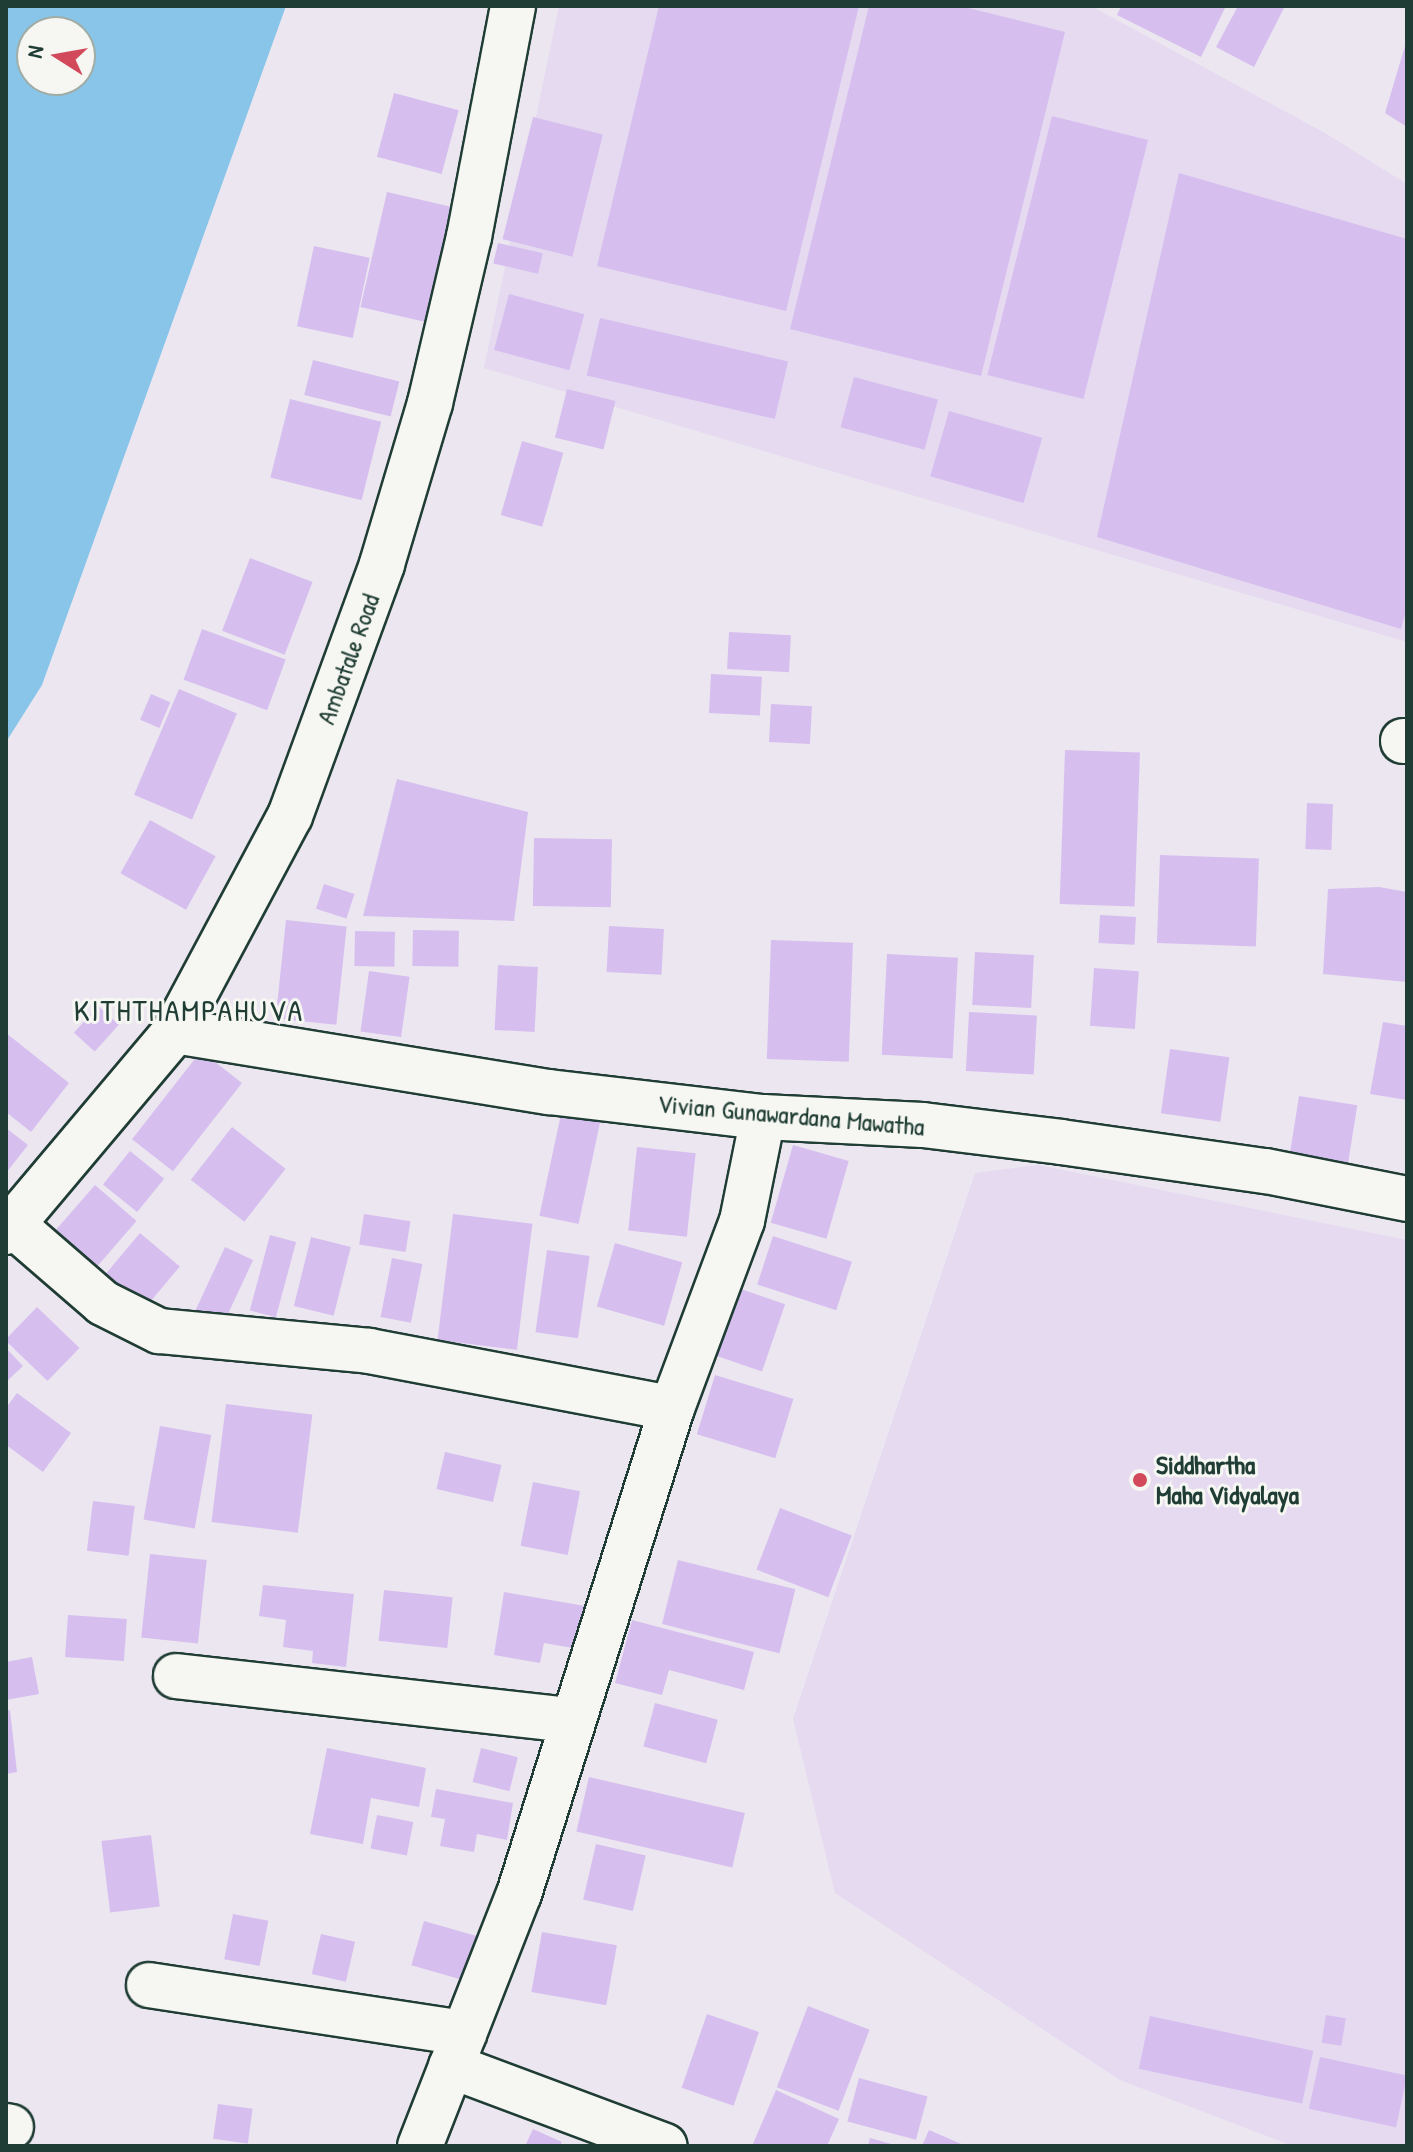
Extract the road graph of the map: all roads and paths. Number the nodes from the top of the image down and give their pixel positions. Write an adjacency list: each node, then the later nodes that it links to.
1 (513, 6): 2 (street, Ambatale Road)
2 (175, 1031): 3 (street, Vivian Gunawardana Mawatha); 5 (street, Ambatale Road)
3 (763, 1117): 4 (street, Vivian Gunawardana Mawatha); 6 (street)
4 (1407, 1199)
5 (9, 1229): 6 (street)
6 (672, 1408): 8 (street)
7 (176, 1676): 8 (street)
8 (571, 1720): 10 (street)
9 (149, 1985): 10 (street)
10 (458, 2050): 11 (street); 12 (street)
11 (420, 2146)
12 (665, 2146)

